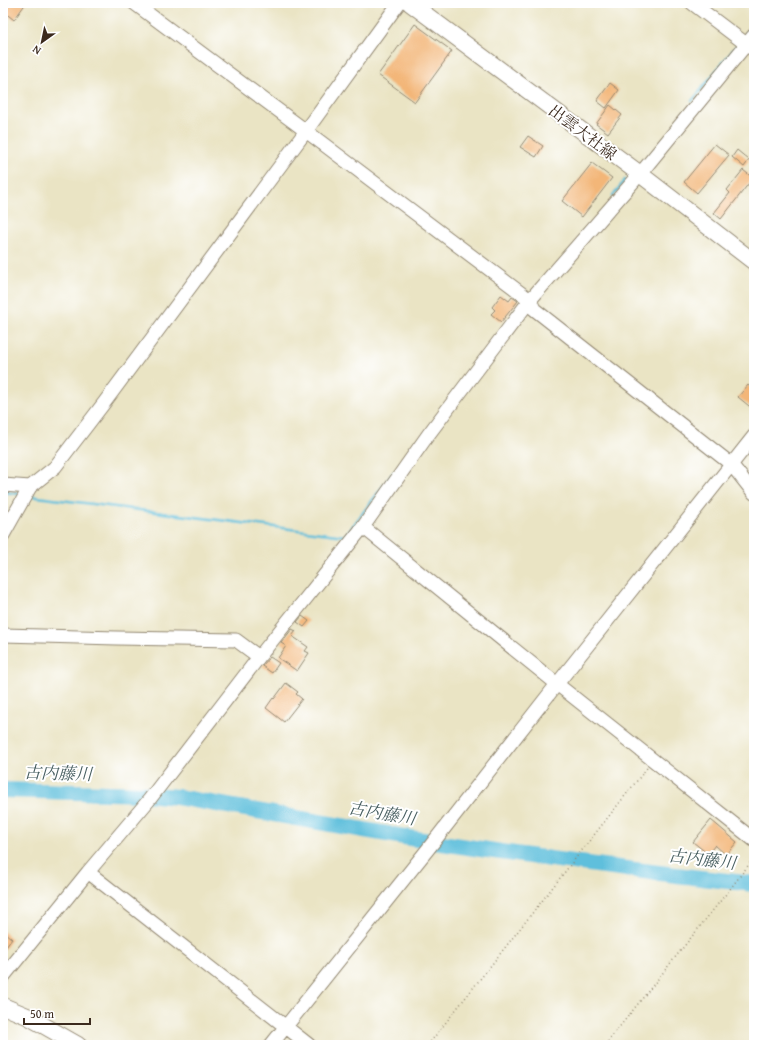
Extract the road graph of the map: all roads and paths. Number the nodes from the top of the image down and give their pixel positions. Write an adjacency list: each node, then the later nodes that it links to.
1 (134, 3): 6 (street)
2 (399, 3): 6 (street)
3 (410, 3): 7 (main road, 出雲大社線)
4 (692, 3): 5 (street)
5 (752, 43): 7 (street)
6 (306, 130): 9 (street); 13 (street)
7 (640, 174): 8 (main road, 出雲大社線); 9 (street)
8 (754, 262)
9 (530, 300): 11 (street); 15 (street)
10 (754, 436): 11 (street)
11 (732, 464): 14 (street); 19 (street)
12 (3, 484): 13 (street)
13 (30, 487): 16 (street)
14 (754, 494)
15 (363, 527): 18 (street); 19 (street)
16 (3, 535)
17 (3, 635): 18 (street)
18 (259, 657): 23 (street)
19 (557, 684): 20 (street); 26 (street)
20 (653, 760): 21 (street); 30 (path)
21 (754, 840)
22 (754, 858): 31 (path)
23 (88, 872): 24 (street); 26 (street)
24 (3, 978)
25 (3, 1006): 27 (main road)
26 (286, 1027): 28 (street); 29 (street)
27 (78, 1045)
28 (271, 1045)
29 (309, 1045)
30 (428, 1045)
31 (605, 1045)

